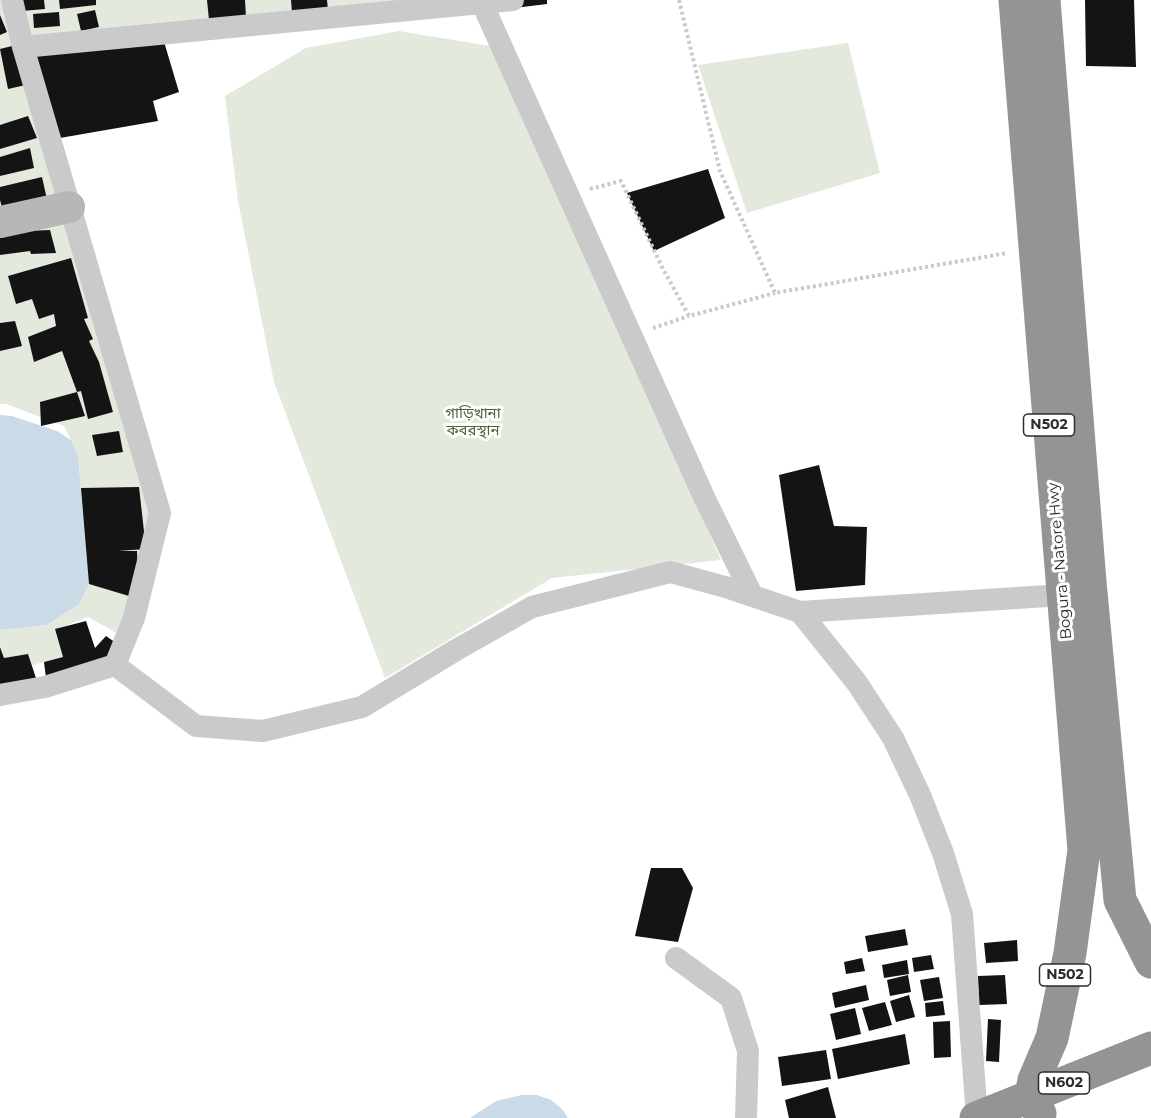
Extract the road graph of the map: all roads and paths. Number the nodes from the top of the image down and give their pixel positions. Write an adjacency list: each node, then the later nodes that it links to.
1 (12, 0): 7 (street)
2 (513, 0): 6 (street)
3 (679, 0): 12 (path)
4 (1015, 0): 11 (highway, Bogura - Natore Hwy / N502)
5 (1044, 0): 20 (highway, Bogura - Natore Hwy / N502)
6 (482, 3): 7 (street); 8 (street)
7 (23, 47): 9 (street)
8 (569, 195): 13 (path); 14 (street)
9 (69, 207): 10 (street); 18 (street)
10 (0, 222)
11 (1034, 249): 12 (path); 16 (highway, Bogura - Natore Hwy / N502)
12 (775, 293): 13 (path)
13 (689, 316): 14 (path)
14 (632, 336): 15 (street)
15 (752, 595): 17 (street); 18 (street)
16 (1063, 595): 17 (street); 20 (highway, Bogura - Natore Hwy / N502)
17 (800, 612): 27 (street)
18 (115, 665): 19 (street)
19 (0, 695)
20 (1099, 850): 22 (highway, N502); 25 (highway, Bogura - Natore Hwy / N502)
21 (676, 958): 26 (street)
22 (1151, 962)
23 (1151, 1048): 25 (highway, N602)
24 (1151, 1073): 25 (highway, N602)
25 (1034, 1109): 27 (highway, N602)
26 (746, 1118)
27 (977, 1118)

